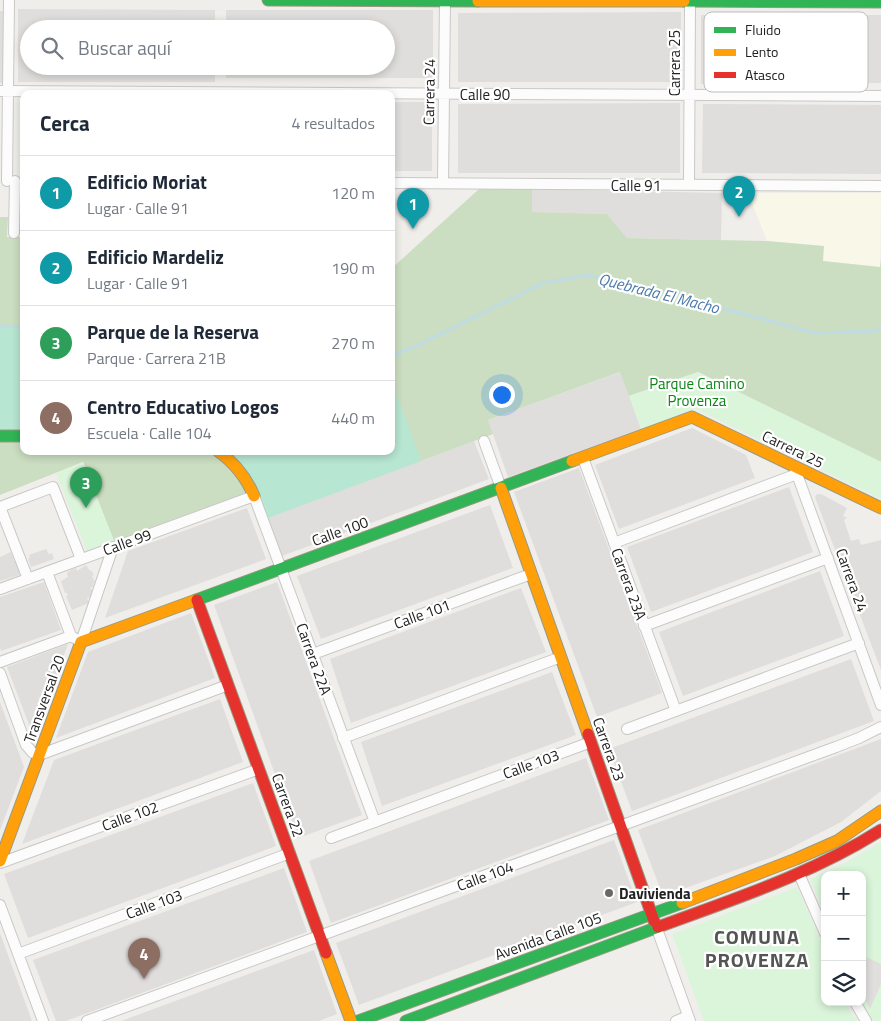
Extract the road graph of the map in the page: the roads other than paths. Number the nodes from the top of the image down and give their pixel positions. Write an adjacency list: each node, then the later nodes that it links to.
1 (9, 0): 7 (street)
2 (268, 0): 3 (street)
3 (350, 0): 4 (street)
4 (445, 1): 5 (street); 10 (street, Carrera 24)
5 (690, 2): 6 (street); 11 (street, Carrera 25)
6 (881, 2)
7 (4, 91): 8 (street, Calle 90); 13 (street)
8 (20, 91)
9 (395, 94): 10 (street, Calle 90)
10 (444, 94): 11 (street, Calle 90); 15 (street, Carrera 24)
11 (689, 95): 12 (street, Calle 90); 16 (street, Carrera 25)
12 (881, 96)
13 (11, 181): 18 (street)
14 (395, 183): 15 (street, Calle 91)
15 (443, 184): 16 (street, Calle 91)
16 (689, 185): 17 (street, Calle 91)
17 (881, 186)
18 (14, 233)
19 (692, 418): 24 (street, Calle 100); 25 (street, Carrera 25)
20 (0, 436): 21 (street)
21 (20, 436)
22 (484, 441): 26 (street)
23 (224, 455): 27 (street)
24 (583, 458): 26 (street, Calle 100); 30 (street, Carrera 23A)
25 (796, 470): 29 (street, Carrera 25); 30 (street); 32 (street, Carrera 24)
26 (501, 488): 34 (street, Calle 100); 36 (street, Carrera 23)
27 (254, 496): 31 (street, Calle 99); 34 (street, Carrera 22A)
28 (0, 507): 33 (street); 37 (street)
29 (881, 508)
30 (614, 543): 40 (street, Carrera 23A)
31 (113, 548): 33 (street, Calle 99); 41 (street, Transversal 20)
32 (828, 558): 40 (street); 42 (street, Carrera 24)
33 (81, 559): 35 (street, Calle 99)
34 (281, 569): 39 (street, Calle 100); 43 (street, Carrera 22A)
35 (47, 572): 37 (street, Calle 99); 41 (street)
36 (531, 574): 43 (street, Calle 101); 44 (street, Carrera 23)
37 (28, 579): 38 (street, Calle 99)
38 (0, 589)
39 (197, 600): 41 (street, Calle 100); 47 (street, Carrera 22)
40 (644, 626): 49 (street, Carrera 23A)
41 (76, 639): 45 (street, Calle 100); 54 (street, Transversal 20)
42 (859, 643): 48 (street, Carrera 24); 49 (street)
43 (312, 654): 52 (street, Carrera 22A)
44 (561, 657): 52 (street); 53 (street, Carrera 23)
45 (0, 662)
46 (0, 673): 54 (street)
47 (228, 685): 54 (street); 55 (street, Carrera 22)
48 (881, 704)
49 (676, 711): 51 (street)
50 (881, 727): 58 (street, Calle 104)
51 (627, 729)
52 (344, 738): 57 (street, Carrera 22A)
53 (591, 742): 57 (street, Calle 103); 58 (street, Carrera 23)
54 (39, 755): 62 (street, Transversal 20)
55 (259, 769): 61 (street, Carrera 22); 62 (street, Calle 102)
56 (881, 811): 65 (street, Avenida Calle 105)
57 (375, 822): 60 (street, Calle 103)
58 (621, 826): 65 (street, Carrera 23); 68 (street, Calle 104)
59 (881, 830): 63 (street, Avenida Calle 105)
60 (331, 838)
61 (290, 853): 68 (street, Carrera 22); 69 (street, Calle 103)
62 (0, 862)
63 (799, 874): 66 (street); 67 (street, Avenida Calle 105)
64 (0, 905): 69 (street)
65 (652, 914): 67 (street, Carrera 23); 75 (street, Avenida Calle 105)
66 (821, 924)
67 (657, 928): 71 (street, Carrera 23); 76 (street, Avenida Calle 105)
68 (320, 936): 73 (street, Calle 104); 74 (street, Carrera 22)
69 (18, 954): 72 (street)
70 (857, 1006): 78 (street)
71 (689, 1019): 77 (street)
72 (43, 1021)
73 (87, 1021)
74 (351, 1021)
75 (358, 1021)
76 (406, 1021)
77 (676, 1021)
78 (866, 1021)

